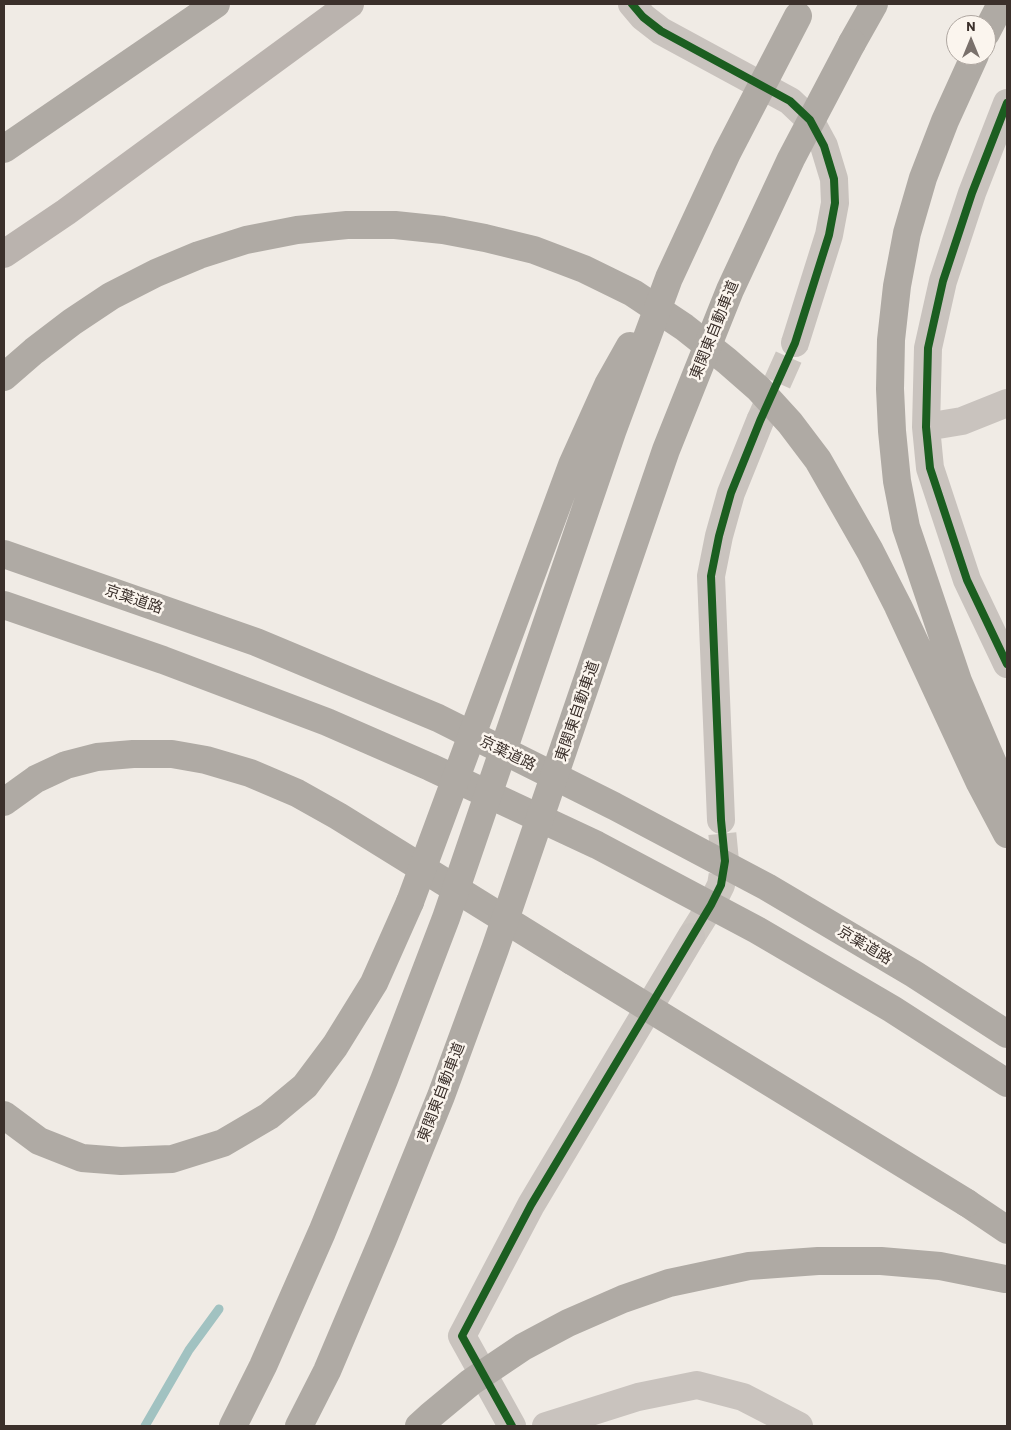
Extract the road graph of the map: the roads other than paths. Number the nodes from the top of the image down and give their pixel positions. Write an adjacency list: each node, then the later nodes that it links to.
1 (216, 4): 8 (highway)
2 (350, 4): 9 (street)
3 (632, 4): 11 (street)
4 (874, 4): 30 (highway, 東関東自動車道, bridge)
5 (801, 10): 10 (highway, bridge)
6 (970, 65): 19 (highway)
7 (1007, 103): 15 (street)
8 (4, 149)
9 (4, 254)
10 (669, 278): 26 (highway, bridge); 29 (highway, bridge)
11 (795, 343)
12 (4, 377): 22 (highway)
13 (1007, 403): 15 (street)
14 (760, 421): 21 (street)
15 (926, 427): 18 (street)
16 (4, 554): 24 (highway, 京葉道路)
17 (4, 606): 25 (highway)
18 (1007, 664)
19 (1007, 796)
20 (4, 802): 27 (highway, bridge)
21 (721, 820)
22 (1007, 834)
23 (691, 937): 32 (street)
24 (1007, 1034)
25 (1007, 1083)
26 (4, 1115)
27 (1007, 1230)
28 (1006, 1279): 31 (highway, bridge)
29 (233, 1426)
30 (299, 1426)
31 (419, 1426)
32 (512, 1426)
33 (546, 1426): 34 (street)
34 (799, 1426)

